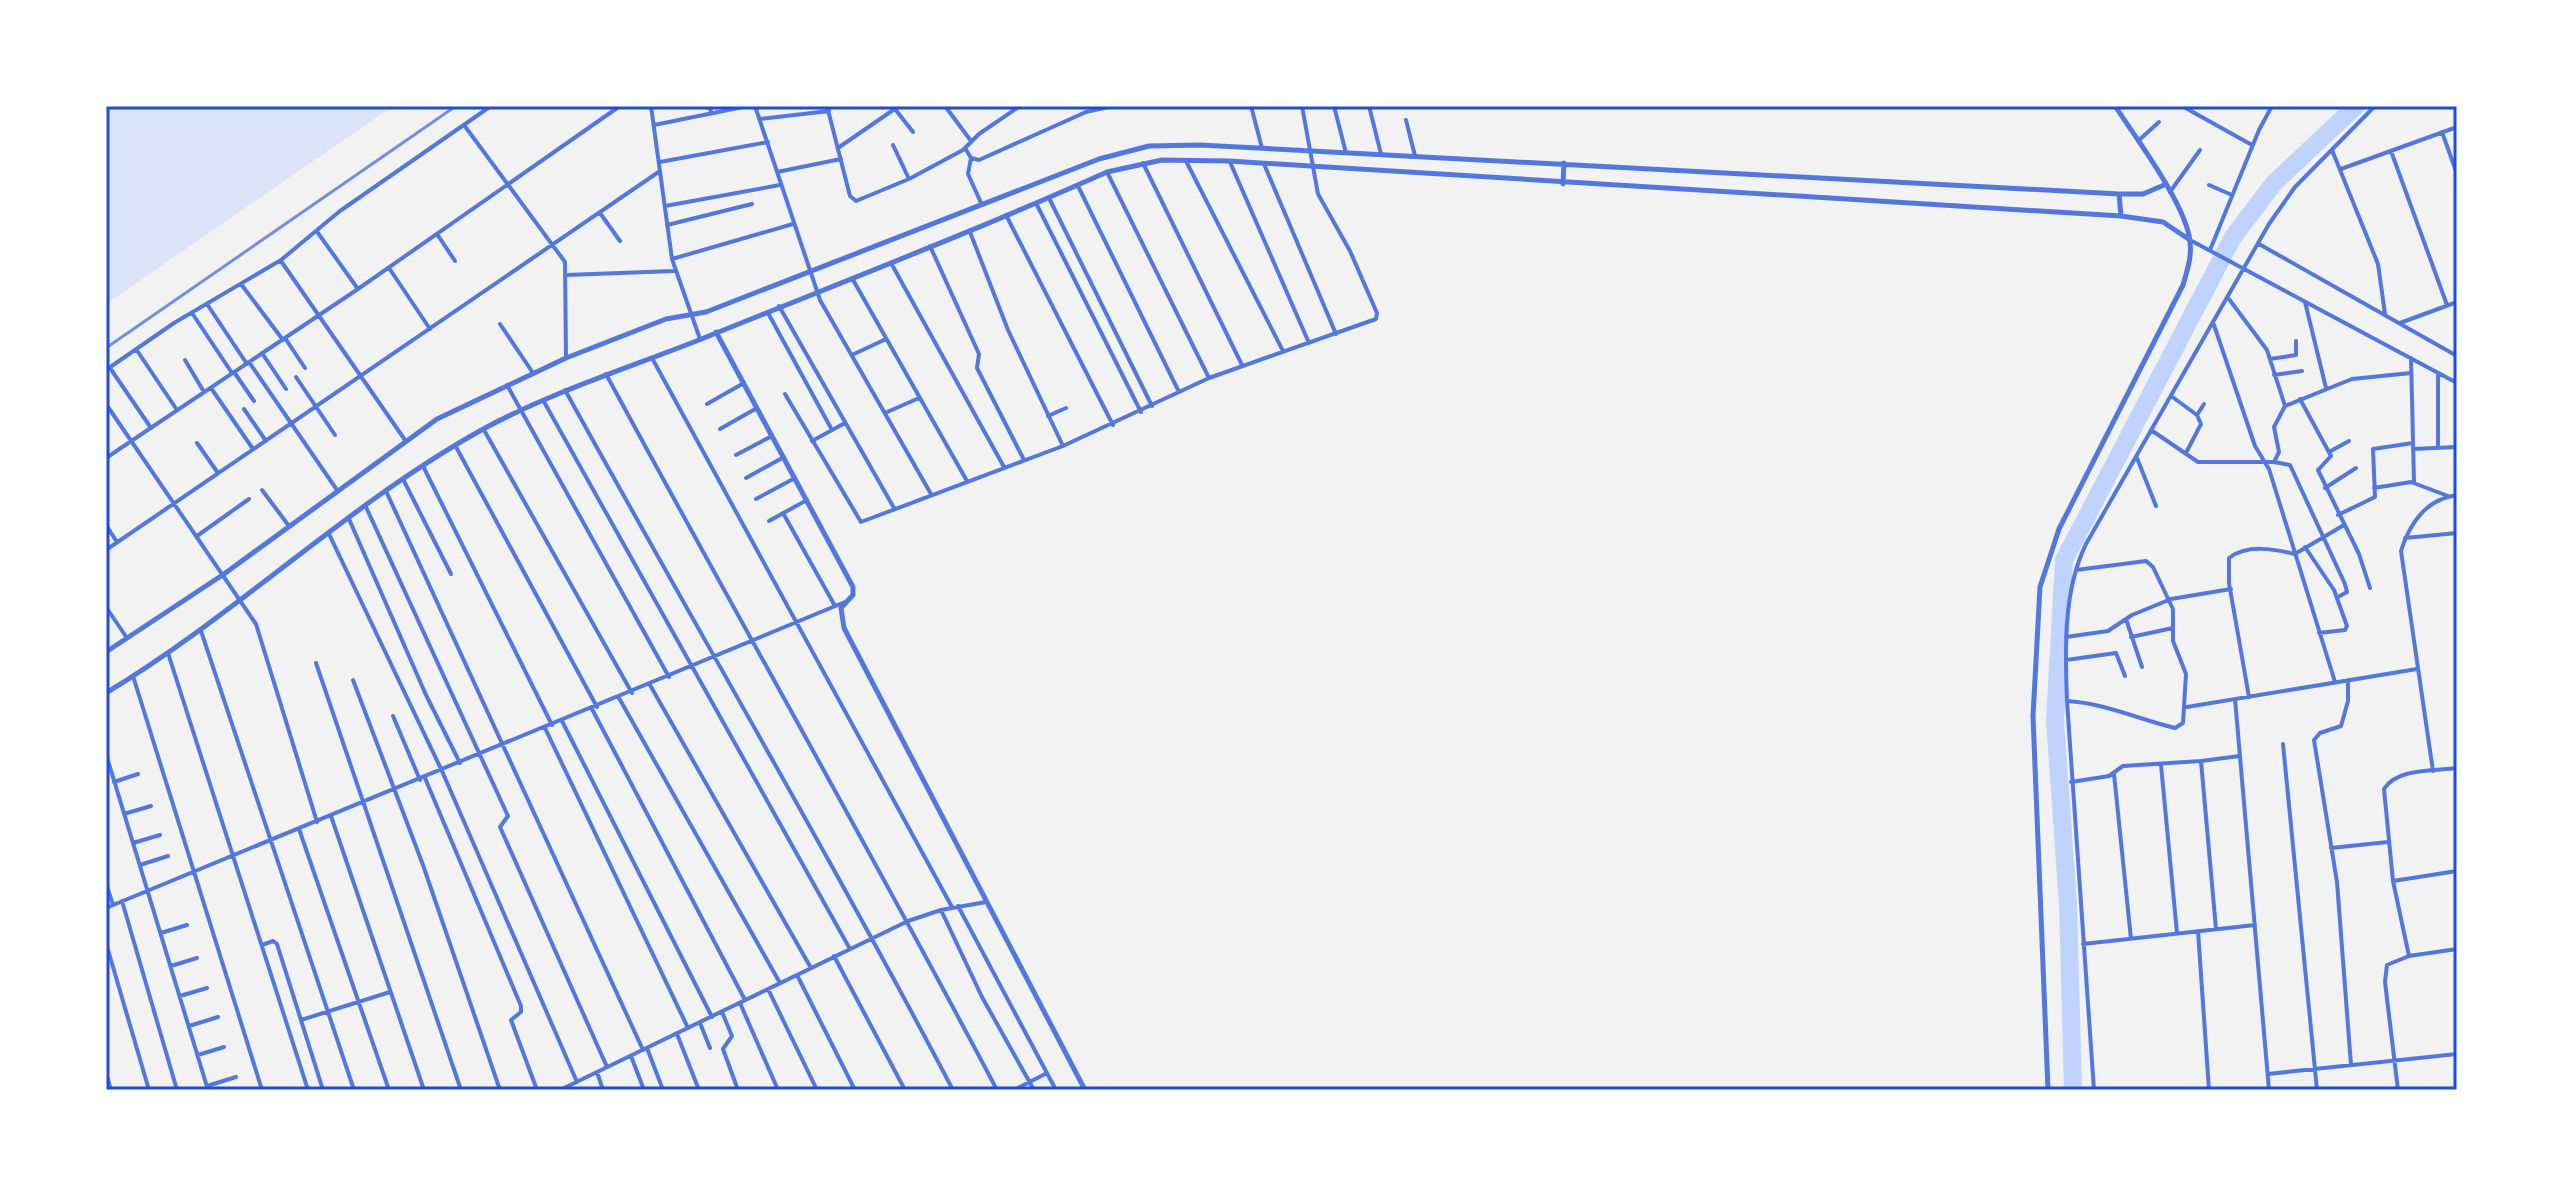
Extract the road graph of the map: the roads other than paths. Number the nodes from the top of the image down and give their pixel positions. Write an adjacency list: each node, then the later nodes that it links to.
1 (491, 106): 25 (street)
2 (620, 106): 65 (street)
3 (651, 106): 26 (street)
4 (708, 106): 21 (street)
5 (748, 106): 21 (street)
6 (755, 106): 22 (street)
7 (945, 106): 30 (street)
8 (1020, 106): 30 (street)
9 (1113, 106): 19 (street)
10 (1251, 106): 37 (street)
11 (1302, 106): 40 (street)
12 (1334, 106): 42 (street)
13 (1369, 106): 43 (street)
14 (2115, 106): 31 (street)
15 (2182, 106): 34 (street)
16 (2272, 106): 34 (street)
17 (2375, 106): 38 (street)
18 (897, 107): 28 (street); 35 (street)
19 (1094, 108): 46 (street)
20 (828, 109): 22 (street); 35 (street)
21 (712, 113): 26 (street)
22 (760, 119): 32 (street)
23 (1406, 120): 44 (street)
24 (2159, 122): 31 (street)
25 (464, 125): 65 (street); 80 (street)
26 (654, 125): 49 (street)
27 (2457, 127): 29 (street)
28 (913, 132)
29 (2442, 132): 41 (street); 58 (street)
30 (971, 141): 36 (street)
31 (2138, 141): 63 (street)
32 (768, 142): 49 (street); 56 (street)
33 (893, 145): 59 (street)
34 (2252, 145): 68 (street)
35 (838, 148): 45 (street)
36 (965, 148): 46 (street); 59 (street)
37 (1262, 148): 40 (street); 72 (street)
38 (2332, 149): 54 (street); 84 (street)
39 (2200, 150): 67 (street)
40 (1311, 151): 42 (street); 53 (street)
41 (2391, 151): 54 (street); 105 (street)
42 (1346, 153): 43 (street)
43 (1382, 155): 44 (street)
44 (1415, 156): 51 (street)
45 (841, 158): 56 (street); 59 (street)
46 (971, 158): 72 (street)
47 (1186, 160): 48 (street); 50 (street); 124 (street)
48 (1229, 161): 52 (street); 122 (street)
49 (659, 162): 55 (street)
50 (1143, 162): 57 (street); 134 (street)
51 (1564, 163): 60 (street); 66 (street)
52 (1264, 164): 53 (street); 117 (street)
53 (1314, 168): 60 (street); 117 (street)
54 (2341, 169): 110 (street)
55 (660, 171): 73 (street); 74 (street)
56 (777, 172): 61 (street)
57 (1107, 172): 62 (street); 146 (street)
58 (2457, 174)
59 (909, 179)
60 (1563, 184): 76 (street)
61 (780, 185): 73 (street); 77 (street)
62 (1078, 185): 69 (street); 155 (street)
63 (2164, 185): 66 (street); 67 (street)
64 (2209, 185): 68 (street)
65 (508, 186): 81 (street); 86 (street)
66 (2119, 194): 76 (street)
67 (2169, 194): 82 (street)
68 (2232, 195): 87 (street)
69 (1049, 198): 70 (street); 166 (street)
70 (1036, 203): 75 (street); 173 (street)
71 (752, 204): 78 (street)
72 (982, 205): 95 (street)
73 (665, 206): 78 (street)
74 (600, 213): 83 (street); 86 (street)
75 (1006, 215): 79 (street); 179 (street)
76 (2121, 216): 82 (street)
77 (793, 224): 88 (street); 95 (street)
78 (667, 225): 88 (street)
79 (969, 230): 85 (street); 176 (street)
80 (318, 233): 89 (street); 99 (street)
81 (437, 234): 90 (street); 92 (street)
82 (2190, 240): 87 (street); 420 (street)
83 (620, 241)
84 (2259, 244): 93 (street); 110 (street)
85 (930, 246): 91 (street); 205 (street)
86 (553, 247): 96 (street); 115 (street)
87 (2210, 250): 93 (street)
88 (672, 259): 94 (street)
89 (281, 260): 98 (street); 111 (street)
90 (455, 261)
91 (891, 261): 97 (street); 209 (street)
92 (389, 268): 99 (street); 115 (street)
93 (2246, 269): 101 (street); 102 (street)
94 (674, 271): 96 (street); 109 (street)
95 (809, 274): 100 (street); 109 (street)
96 (566, 275): 129 (street)
97 (851, 277): 100 (street); 120 (street)
98 (241, 284): 104 (street); 118 (street)
99 (358, 289): 111 (street)
100 (816, 291): 106 (street); 126 (street)
101 (2229, 299): 114 (street); 131 (street)
102 (2305, 302): 130 (street); 151 (street)
103 (2457, 302): 105 (street)
104 (207, 304): 108 (street); 133 (street)
105 (2447, 305): 112 (street)
106 (779, 306): 107 (street); 178 (street)
107 (767, 311): 116 (street); 183 (street)
108 (192, 313): 123 (street); 138 (street)
109 (689, 314): 119 (street); 129 (street)
110 (2385, 314): 112 (street)
111 (319, 315): 118 (street); 143 (street)
112 (2400, 323): 127 (street)
113 (500, 324): 139 (street)
114 (2214, 325): 157 (street); 206 (street)
115 (430, 329): 143 (street)
116 (716, 332): 119 (street); 147 (street)
117 (1336, 334): 122 (street)
118 (284, 339): 125 (street); 135 (street)
119 (700, 339): 128 (street)
120 (886, 339): 126 (street); 158 (street)
121 (2296, 341): 131 (street)
122 (1309, 343): 124 (street)
123 (136, 349): 136 (street); 171 (street)
124 (1283, 351): 134 (street)
125 (262, 353): 133 (street); 152 (street)
126 (852, 355): 174 (street)
127 (2457, 356)
128 (651, 357): 142 (street); 260 (street)
129 (566, 358): 139 (street)
130 (2411, 358): 140 (street); 141 (street)
131 (2270, 359): 144 (street)
132 (185, 360): 154 (street)
133 (248, 363): 138 (street); 177 (street)
134 (1242, 365): 146 (street)
135 (305, 368)
136 (108, 369): 180 (street)
137 (2302, 371): 144 (street)
138 (233, 373): 150 (street); 161 (street)
139 (533, 373): 149 (street)
140 (2411, 373): 151 (street); 195 (street)
141 (2438, 373): 148 (street); 197 (street)
142 (606, 374): 153 (street); 267 (street)
143 (361, 375): 165 (street); 187 (street)
144 (2274, 375): 167 (street)
145 (296, 377): 165 (street)
146 (1209, 378): 155 (street)
147 (744, 383): 163 (street); 168 (street)
148 (2457, 383)
149 (506, 384): 172 (street); 187 (street)
150 (211, 388): 154 (street); 198 (street)
151 (2326, 388): 159 (street)
152 (286, 389)
153 (565, 390): 160 (street); 270 (street)
154 (204, 392): 171 (street)
155 (1179, 392): 166 (street)
156 (785, 394): 190 (street)
157 (2171, 396): 175 (street); 184 (street)
158 (919, 398): 174 (street); 215 (street)
159 (2300, 399): 167 (street); 199 (street)
160 (543, 400): 172 (street); 274 (street)
161 (254, 401)
162 (106, 404): 188 (street)
163 (707, 404)
164 (2204, 404): 175 (street)
165 (316, 406): 177 (street); 185 (street)
166 (1152, 406): 173 (street)
167 (2285, 406): 207 (street)
168 (757, 408): 182 (street); 186 (street)
169 (1066, 408): 176 (street)
170 (244, 409): 189 (street)
171 (177, 410): 180 (street)
172 (521, 410): 181 (street); 278 (street)
173 (1141, 412): 179 (street)
174 (885, 413): 222 (street)
175 (2197, 415): 200 (street)
176 (1048, 416): 194 (street)
177 (292, 423): 189 (street); 220 (street)
178 (845, 423): 183 (street); 231 (street)
179 (1113, 425): 194 (street)
180 (151, 428): 188 (street)
181 (484, 429): 193 (street); 284 (street)
182 (720, 429)
183 (832, 430): 190 (street)
184 (2151, 430): 200 (street); 204 (street)
185 (335, 435)
186 (772, 436): 201 (street); 202 (street)
187 (405, 440): 220 (street)
188 (131, 441): 203 (street); 228 (street)
189 (266, 441): 198 (street)
190 (812, 441): 231 (street)
191 (2349, 441): 199 (street)
192 (197, 443): 211 (street)
193 (455, 445): 208 (street); 290 (street)
194 (1063, 446): 205 (street)
195 (2413, 446): 197 (street); 216 (street); 218 (street)
196 (2457, 447): 197 (street)
197 (2438, 448)
198 (253, 449): 211 (street)
199 (2329, 452): 217 (street)
200 (2186, 453): 206 (street)
201 (736, 455)
202 (784, 457): 212 (street); 213 (street)
203 (106, 458)
204 (2137, 458): 229 (street); 248 (street)
205 (1024, 460): 209 (street)
206 (2265, 461): 207 (street); 247 (street)
207 (2274, 462): 242 (street)
208 (423, 465): 214 (street); 293 (street)
209 (1004, 467): 215 (street)
210 (2356, 468): 217 (street)
211 (218, 473): 228 (street)
212 (746, 478)
213 (795, 478): 226 (street); 227 (street)
214 (403, 479): 221 (street); 250 (street)
215 (967, 481): 222 (street)
216 (2414, 482): 218 (street); 224 (street)
217 (2325, 488): 233 (street)
218 (2374, 488): 233 (street)
219 (262, 490): 238 (street)
220 (337, 490): 238 (street)
221 (386, 491): 230 (street); 296 (street)
222 (931, 494): 231 (street)
223 (2457, 495): 224 (street)
224 (2448, 496): 243 (street)
225 (249, 499): 241 (street)
226 (756, 499)
227 (807, 500): 232 (street); 256 (street)
228 (174, 503): 241 (street); 244 (street)
229 (2156, 506)
230 (366, 507): 234 (street); 298 (street)
231 (894, 508)
232 (783, 513): 235 (street); 257 (street)
233 (2338, 515): 237 (street)
234 (349, 519): 240 (street); 301 (street)
235 (769, 521)
236 (106, 525): 244 (street)
237 (2344, 525): 242 (street); 251 (street)
238 (289, 526): 249 (street)
239 (2457, 533): 243 (street)
240 (329, 534): 255 (street); 304 (street)
241 (197, 536): 249 (street)
242 (2324, 536): 245 (street); 253 (street)
243 (2405, 538): 275 (street)
244 (117, 542): 246 (street)
245 (2305, 547): 247 (street); 253 (street)
246 (106, 550)
247 (2295, 554): 252 (street); 263 (street)
248 (2076, 570): 254 (street); 264 (street)
249 (224, 574): 255 (street); 266 (street)
250 (451, 574)
251 (2370, 588)
252 (2231, 589): 254 (street); 285 (street)
253 (2338, 597): 263 (street)
254 (2171, 599): 259 (street); 261 (street)
255 (242, 601): 262 (street); 316 (street)
256 (845, 602): 257 (street); 332 (street)
257 (835, 606): 260 (street)
258 (106, 607): 266 (street)
259 (2126, 619): 264 (street); 265 (street)
260 (796, 622): 267 (street); 334 (street)
261 (2173, 628): 265 (street); 289 (street)
262 (201, 631): 269 (street); 319 (street)
263 (2319, 633): 281 (street)
264 (2066, 637): 271 (street)
265 (2131, 637): 273 (street)
266 (127, 638): 268 (street)
267 (750, 642): 270 (street); 337 (street)
268 (106, 652)
269 (168, 653): 276 (street); 323 (street)
270 (713, 658): 274 (street); 344 (street)
271 (2066, 660): 277 (street); 288 (street)
272 (316, 663): 312 (street)
273 (2142, 667)
274 (691, 668): 278 (street); 349 (street)
275 (2417, 669): 280 (street); 305 (street)
276 (133, 676): 283 (street); 327 (street)
277 (2125, 676)
278 (669, 677): 282 (street)
279 (353, 680): 311 (street)
280 (2348, 680): 281 (street); 322 (street)
281 (2335, 682): 285 (street)
282 (650, 685): 284 (street); 355 (street)
283 (106, 693)
284 (632, 693): 286 (street)
285 (2249, 697): 287 (street)
286 (619, 698): 290 (street); 357 (street)
287 (2235, 699): 289 (street); 299 (street)
288 (2067, 701): 289 (street); 310 (street)
289 (2186, 707)
290 (594, 708): 292 (street); 363 (street)
291 (393, 716): 308 (street)
292 (562, 721): 293 (street); 367 (street)
293 (552, 725): 294 (street)
294 (545, 728): 296 (street); 371 (street)
295 (2283, 744): 382 (street)
296 (505, 745): 298 (street); 375 (street)
297 (106, 754): 309 (street)
298 (481, 755): 301 (street); 381 (street)
299 (2240, 756): 300 (street); 339 (street)
300 (2201, 761): 302 (street); 340 (street)
301 (460, 763): 304 (street)
302 (2161, 764): 306 (street); 343 (street)
303 (2457, 768): 305 (street)
304 (442, 771): 308 (street); 388 (street)
305 (2433, 771): 320 (street)
306 (2114, 773): 310 (street); 345 (street)
307 (138, 774): 309 (street)
308 (423, 779): 311 (street); 403 (street)
309 (114, 782): 314 (street)
310 (2071, 782): 347 (street)
311 (395, 790): 312 (street); 402 (street)
312 (363, 803): 315 (street); 401 (street)
313 (151, 806): 314 (street)
314 (124, 814): 321 (street)
315 (331, 816): 316 (street); 360 (street)
316 (317, 822): 317 (street)
317 (299, 829): 319 (street); 362 (street)
318 (160, 835): 321 (street)
319 (271, 840): 323 (street); 364 (street)
320 (2388, 842): 322 (street); 328 (street)
321 (133, 843): 325 (street)
322 (2331, 848): 380 (street)
323 (236, 855): 327 (street); 348 (street)
324 (168, 856): 325 (street)
325 (140, 865): 330 (street)
326 (2457, 871): 328 (street)
327 (194, 872): 330 (street); 395 (street)
328 (2393, 881): 352 (street)
329 (106, 883): 333 (street)
330 (148, 891): 331 (street); 342 (street)
331 (122, 901): 333 (street); 394 (street)
332 (986, 902): 334 (street); 419 (street)
333 (113, 905): 335 (street)
334 (955, 906): 336 (street); 385 (street)
335 (106, 908)
336 (941, 910): 337 (street); 389 (street)
337 (908, 921): 344 (street); 415 (street)
338 (187, 925): 342 (street)
339 (2255, 925): 340 (street); 386 (street)
340 (2216, 929): 341 (street)
341 (2198, 931): 343 (street); 422 (street)
342 (161, 933): 354 (street)
343 (2177, 933): 345 (street)
344 (873, 937): 349 (street); 414 (street)
345 (2131, 939): 347 (street)
346 (106, 943): 393 (street)
347 (2083, 944): 421 (street)
348 (262, 945): 368 (street); 396 (street)
349 (850, 949): 351 (street)
350 (2457, 949): 352 (street)
351 (834, 956): 355 (street); 413 (street)
352 (2409, 956): 379 (street)
353 (197, 958): 354 (street)
354 (171, 966): 361 (street)
355 (811, 968): 356 (street)
356 (797, 975): 357 (street); 412 (street)
357 (780, 983): 359 (street)
358 (207, 988): 361 (street)
359 (768, 989): 363 (street); 411 (street)
360 (391, 992): 362 (street); 400 (street)
361 (180, 996): 370 (street)
362 (359, 1002): 364 (street); 399 (street)
363 (743, 1002): 365 (street); 410 (street)
364 (328, 1011): 368 (street); 398 (street)
365 (722, 1012): 367 (street); 409 (street)
366 (218, 1017): 370 (street)
367 (712, 1017): 369 (street)
368 (301, 1020): 397 (street)
369 (700, 1023): 371 (street); 374 (street)
370 (189, 1026): 377 (street)
371 (688, 1028): 372 (street)
372 (677, 1034): 375 (street); 408 (street)
373 (224, 1047): 377 (street)
374 (710, 1048)
375 (645, 1049): 378 (street); 407 (street)
376 (2457, 1054): 379 (street)
377 (198, 1055): 390 (street)
378 (631, 1056): 381 (street); 406 (street)
379 (2395, 1061): 380 (street); 425 (street)
380 (2351, 1065): 382 (street)
381 (607, 1067): 383 (street)
382 (2316, 1069): 386 (street); 424 (street)
383 (597, 1072): 388 (street); 405 (street)
384 (106, 1073): 392 (street)
385 (1047, 1073): 389 (street); 418 (street)
386 (2268, 1074): 423 (street)
387 (236, 1077): 390 (street)
388 (577, 1082): 391 (street)
389 (1030, 1082): 416 (street); 417 (street)
390 (208, 1088)
391 (569, 1088): 404 (street)
392 (111, 1090)
393 (149, 1090)
394 (177, 1090)
395 (262, 1090)
396 (308, 1090)
397 (323, 1090)
398 (354, 1090)
399 (389, 1090)
400 (424, 1090)
401 (461, 1090)
402 (500, 1090)
403 (537, 1090)
404 (560, 1090)
405 (603, 1090)
406 (644, 1090)
407 (663, 1090)
408 (699, 1090)
409 (738, 1090)
410 (778, 1090)
411 (817, 1090)
412 (855, 1090)
413 (905, 1090)
414 (953, 1090)
415 (997, 1090)
416 (1014, 1090)
417 (1034, 1090)
418 (1056, 1090)
419 (1085, 1090)
420 (2048, 1090)
421 (2094, 1090)
422 (2209, 1090)
423 (2269, 1090)
424 (2317, 1090)
425 (2398, 1090)

